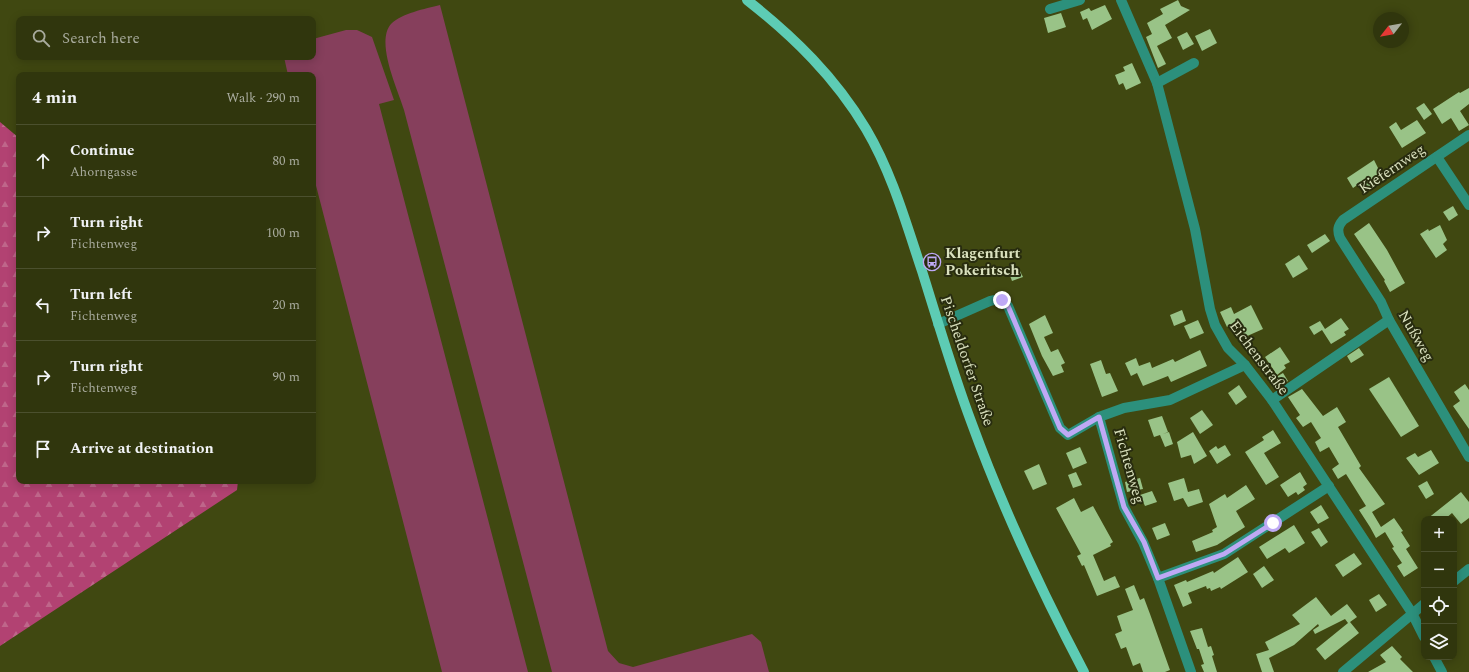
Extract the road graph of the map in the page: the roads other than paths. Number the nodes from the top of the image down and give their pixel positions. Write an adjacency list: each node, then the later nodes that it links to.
1 (747, 0): 12 (main road, Pischeldorfer Straße)
2 (1080, 0): 4 (street)
3 (1121, 0): 6 (street, Eichenstraße)
4 (1050, 9)
5 (1194, 63): 6 (street)
6 (1157, 83): 13 (street, Eichenstraße)
7 (1469, 135): 8 (street, Kiefernweg)
8 (1436, 157): 9 (street); 10 (street, Kiefernweg)
9 (1469, 205)
10 (1337, 231): 11 (street, Nußweg)
11 (1389, 320): 14 (street); 16 (street, Nußweg)
12 (938, 324): 15 (street, Fichtenweg); 25 (main road, Pischeldorfer Straße)
13 (1245, 365): 14 (street, Eichenstraße); 15 (street)
14 (1272, 400): 17 (street, Eichenstraße)
15 (1099, 417): 19 (street, Fichtenweg)
16 (1469, 457)
17 (1329, 486): 19 (street); 22 (street, Eichenstraße)
18 (1469, 570): 20 (street)
19 (1158, 578): 26 (street, Fichtenweg)
20 (1457, 579)
21 (1421, 606): 22 (street)
22 (1412, 613): 23 (street, Eichenstraße); 27 (street)
23 (1421, 631)
24 (1436, 660): 28 (street)
25 (1084, 672)
26 (1191, 672)
27 (1343, 672)
28 (1442, 672)

